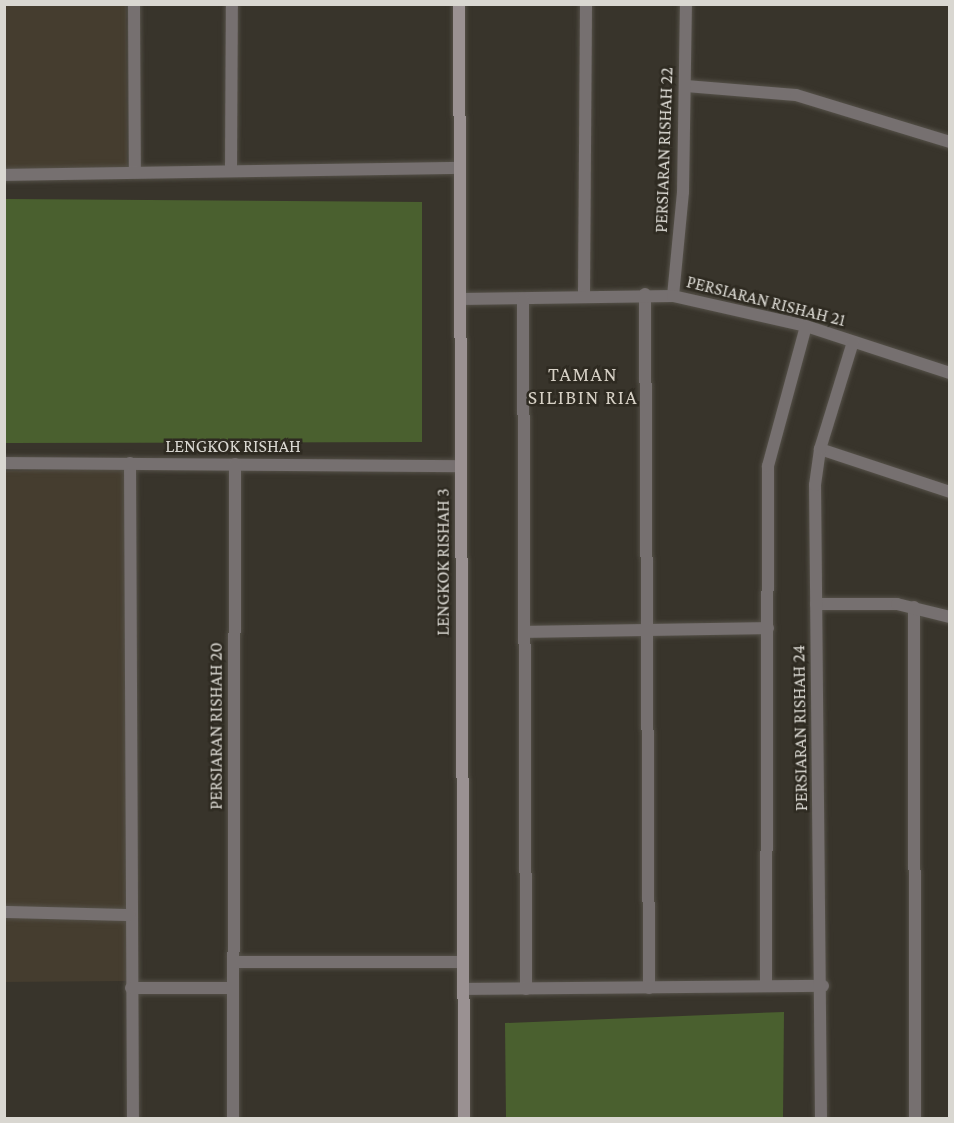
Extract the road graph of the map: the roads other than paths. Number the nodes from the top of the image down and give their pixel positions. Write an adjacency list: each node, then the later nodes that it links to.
1 (134, 4): 10 (street)
2 (232, 4): 9 (street)
3 (459, 4): 8 (street, LENGKOK RISHAH 3)
4 (586, 4): 12 (street)
5 (686, 4): 6 (street, PERSIARAN RISHAH 22)
6 (686, 87): 7 (street); 14 (street, PERSIARAN RISHAH 22)
7 (950, 142)
8 (460, 168): 9 (street); 15 (street, LENGKOK RISHAH 3)
9 (231, 170): 10 (street)
10 (135, 171): 11 (street)
11 (4, 175)
12 (584, 293): 13 (street, PERSIARAN RISHAH 21); 16 (street, PERSIARAN RISHAH 21)
13 (645, 294): 14 (street, PERSIARAN RISHAH 21); 30 (street)
14 (673, 296): 17 (street, PERSIARAN RISHAH 21)
15 (460, 299): 16 (street, PERSIARAN RISHAH 21); 24 (street, LENGKOK RISHAH 3)
16 (523, 299): 31 (street)
17 (806, 326): 18 (street, PERSIARAN RISHAH 21); 29 (street)
18 (854, 342): 19 (street, PERSIARAN RISHAH 21); 20 (street, PERSIARAN RISHAH 24)
19 (950, 373)
20 (820, 449): 25 (street); 26 (street, PERSIARAN RISHAH 24)
21 (4, 463): 22 (street, LENGKOK RISHAH)
22 (130, 464): 23 (street, LENGKOK RISHAH); 33 (street)
23 (235, 464): 24 (street, LENGKOK RISHAH); 34 (street, PERSIARAN RISHAH 20)
24 (461, 466): 35 (street, LENGKOK RISHAH 3)
25 (950, 492)
26 (816, 604): 27 (street); 37 (street, PERSIARAN RISHAH 24)
27 (914, 607): 28 (street); 47 (street)
28 (950, 617)
29 (768, 628): 30 (street); 36 (street)
30 (647, 631): 31 (street); 40 (street)
31 (525, 632): 42 (street)
32 (4, 912): 33 (street)
33 (130, 915): 38 (street)
34 (233, 962): 35 (street); 39 (street, PERSIARAN RISHAH 20)
35 (463, 962): 41 (street, LENGKOK RISHAH 3)
36 (766, 986): 37 (street); 40 (street)
37 (823, 986): 46 (street, PERSIARAN RISHAH 24)
38 (131, 988): 39 (street); 43 (street)
39 (233, 988): 44 (street, PERSIARAN RISHAH 20)
40 (649, 988): 42 (street)
41 (463, 989): 42 (street); 45 (street, LENGKOK RISHAH 3)
42 (526, 989)
43 (133, 1119)
44 (233, 1119)
45 (464, 1119)
46 (821, 1119)
47 (915, 1119)

